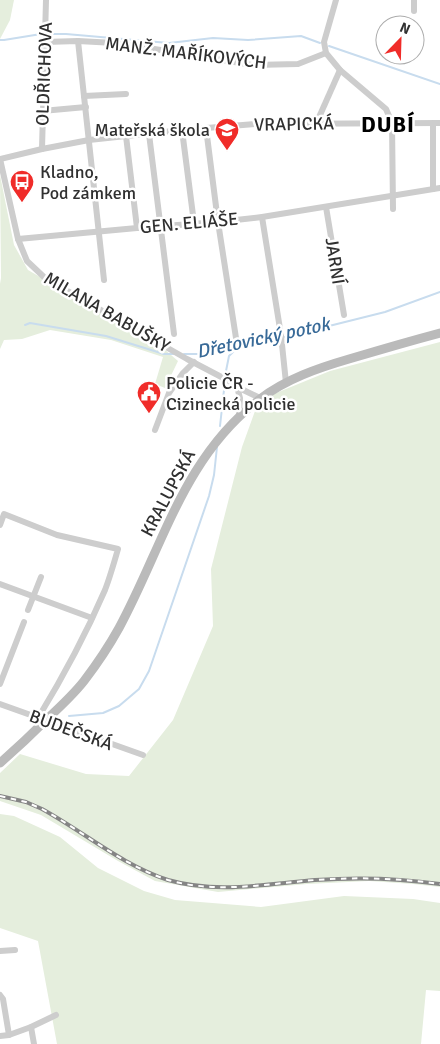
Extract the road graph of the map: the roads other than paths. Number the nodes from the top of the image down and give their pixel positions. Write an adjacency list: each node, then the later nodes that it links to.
1 (46, 0): 6 (street, OLDŘICHOVA)
2 (336, 0): 7 (street)
3 (414, 0): 4 (street)
4 (414, 11)
5 (78, 41): 6 (street, MANŽ. MAŘÍKOVÝCH); 7 (street, MANŽ. MAŘÍKOVÝCH); 10 (street)
6 (44, 42): 12 (street, OLDŘICHOVA)
7 (326, 53): 8 (street)
8 (340, 70): 13 (street); 15 (street)
9 (126, 94): 10 (street)
10 (84, 96): 11 (street)
11 (86, 107): 12 (street); 20 (street)
12 (42, 111): 21 (street, OLDŘICHOVA)
13 (392, 123): 14 (street, VRAPICKÁ); 15 (street, VRAPICKÁ); 24 (street)
14 (436, 123): 23 (street)
15 (316, 124): 16 (street, VRAPICKÁ)
16 (206, 128): 17 (street, VRAPICKÁ); 28 (street)
17 (182, 130): 18 (street, VRAPICKÁ); 29 (street)
18 (149, 134): 19 (street, VRAPICKÁ); 30 (street)
19 (126, 136): 20 (street, VRAPICKÁ); 31 (street)
20 (89, 140): 21 (street, VRAPICKÁ); 32 (street)
21 (42, 149): 22 (street, VRAPICKÁ)
22 (0, 159): 33 (street)
23 (437, 188): 24 (street, GEN. ELIÁŠE)
24 (393, 194): 25 (street, GEN. ELIÁŠE); 26 (street)
25 (326, 207): 27 (street, GEN. ELIÁŠE); 35 (street, JARNÍ)
26 (393, 209)
27 (262, 217): 28 (street, GEN. ELIÁŠE); 40 (street)
28 (218, 222): 29 (street, GEN. ELIÁŠE); 38 (street)
29 (194, 223): 30 (street, GEN. ELIÁŠE)
30 (160, 226): 31 (street, GEN. ELIÁŠE); 37 (street)
31 (137, 228): 32 (street, GEN. ELIÁŠE)
32 (99, 231): 33 (street, GEN. ELIÁŠE); 34 (street)
33 (18, 239): 39 (street, MILANA BABUŠKY)
34 (104, 280)
35 (344, 315)
36 (440, 333): 40 (main road, KRALUPSKÁ)
37 (174, 334)
38 (236, 338)
39 (194, 362): 41 (street, MILANA BABUŠKY); 44 (street)
40 (286, 384): 42 (main road, KRALUPSKÁ)
41 (236, 387): 42 (street, MILANA BABUŠKY); 43 (street)
42 (260, 398): 43 (main road, KRALUPSKÁ)
43 (239, 416): 54 (main road, KRALUPSKÁ)
44 (155, 430)
45 (0, 526): 50 (street, KRALUPSKÁ)
46 (41, 577): 48 (street)
47 (0, 584): 48 (street)
48 (34, 596): 49 (street); 50 (street)
49 (28, 610)
50 (92, 618): 54 (street, KRALUPSKÁ)
51 (24, 622): 52 (street)
52 (0, 684)
53 (0, 704): 54 (street, BUDEČSKÁ)
54 (42, 719): 55 (street, BUDEČSKÁ); 56 (main road, KRALUPSKÁ)
55 (143, 755)
56 (0, 763)
57 (15, 950): 58 (street)
58 (0, 951)
59 (0, 995): 62 (street)
60 (56, 1015): 61 (street)
61 (31, 1027): 62 (street); 64 (street)
62 (9, 1035): 63 (street)
63 (0, 1036)
64 (34, 1044)

